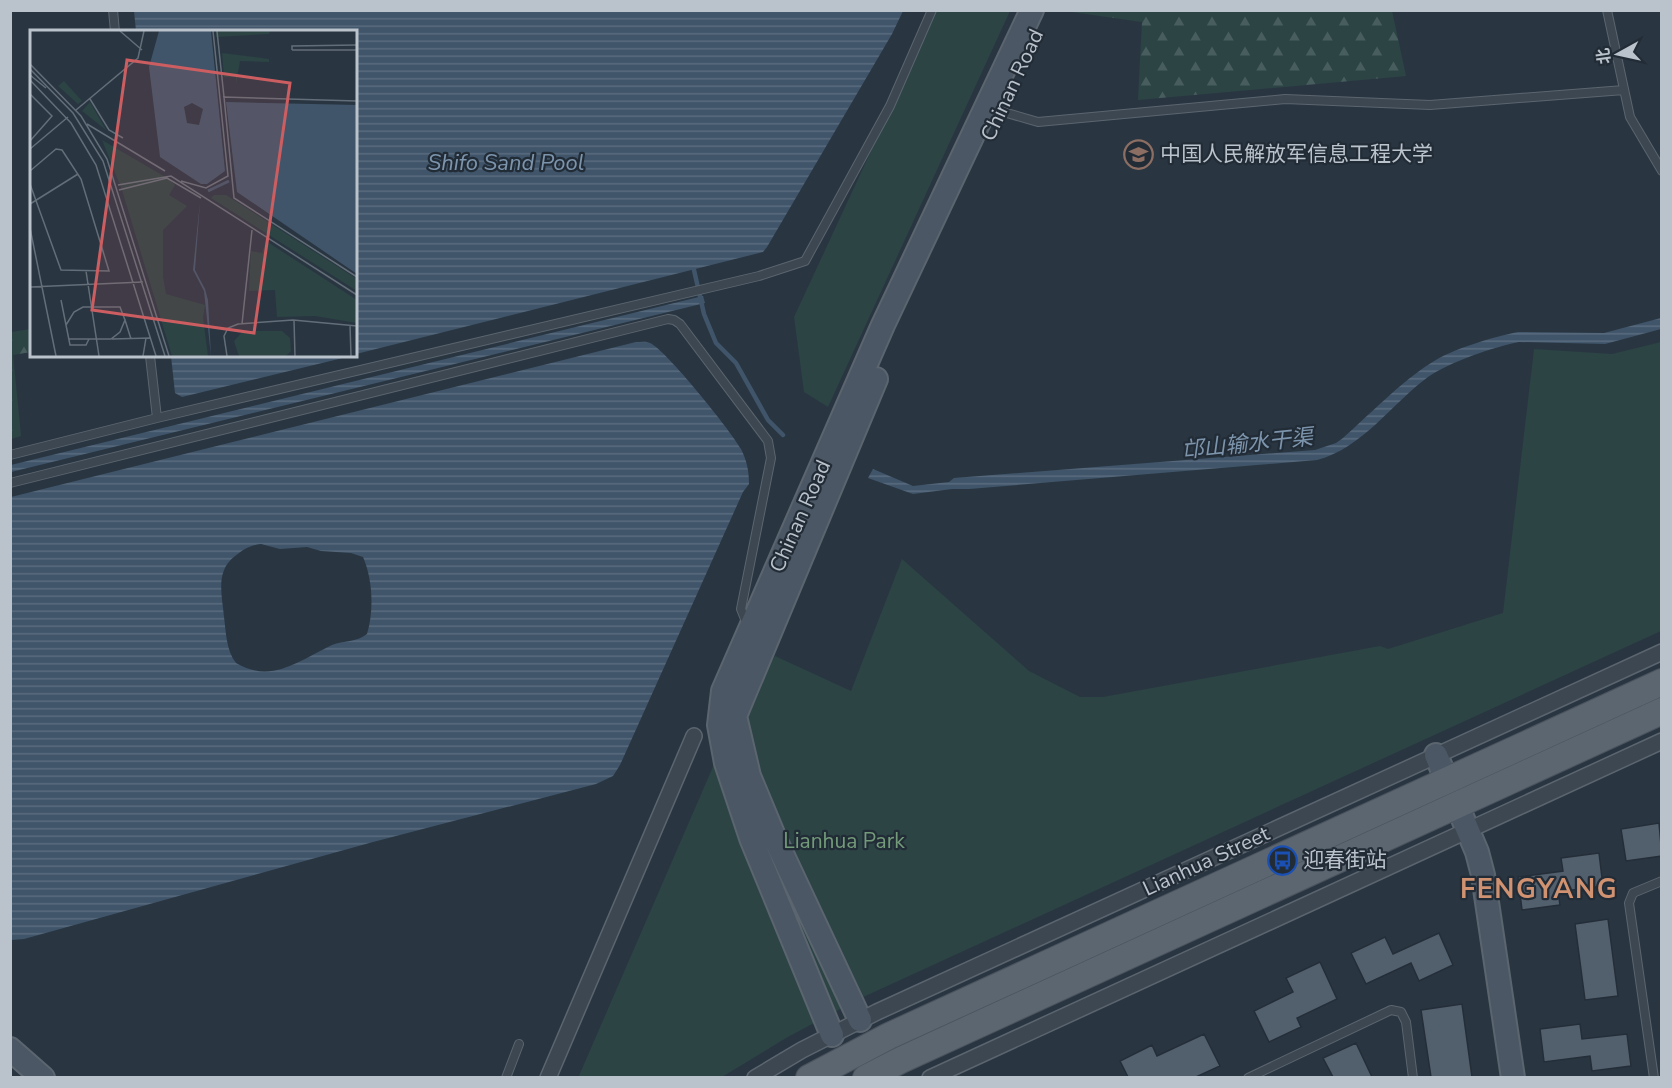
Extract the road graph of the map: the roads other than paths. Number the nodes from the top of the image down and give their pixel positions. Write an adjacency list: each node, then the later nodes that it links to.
1 (113, 10): 6 (lane)
2 (932, 10): 11 (lane)
3 (1032, 10): 14 (street, Chinan Road)
4 (1048, 10): 8 (street, Chinan Road)
5 (1607, 10): 7 (lane)
6 (115, 30)
7 (1624, 90): 8 (lane); 9 (lane)
8 (1000, 111): 25 (street, Chinan Road)
9 (1662, 171)
10 (150, 357): 11 (lane)
11 (157, 418): 12 (lane)
12 (10, 455)
13 (10, 483): 14 (lane)
14 (751, 627): 26 (street, Chinan Road)
15 (1662, 652): 20 (street, Lianhua Street)
16 (1662, 682): 21 (main road, Lianhua Street)
17 (1662, 711): 22 (main road)
18 (694, 736): 31 (street)
19 (1662, 741): 23 (street)
20 (1436, 755): 21 (street); 25 (street, Lianhua Street)
21 (1447, 780): 22 (street); 33 (main road, Lianhua Street)
22 (1457, 805): 23 (street); 34 (main road)
23 (1468, 830): 35 (street); 38 (street)
24 (1662, 881): 39 (lane)
25 (860, 1020): 26 (street, Lianhua Street)
26 (832, 1035): 32 (street, Lianhua Street)
27 (519, 1044): 30 (lane)
28 (10, 1049): 29 (street)
29 (43, 1077)
30 (506, 1077)
31 (548, 1077)
32 (755, 1077)
33 (809, 1077)
34 (867, 1077)
35 (930, 1077)
36 (1248, 1077): 37 (lane)
37 (1413, 1077)
38 (1513, 1077)
39 (1654, 1077)

